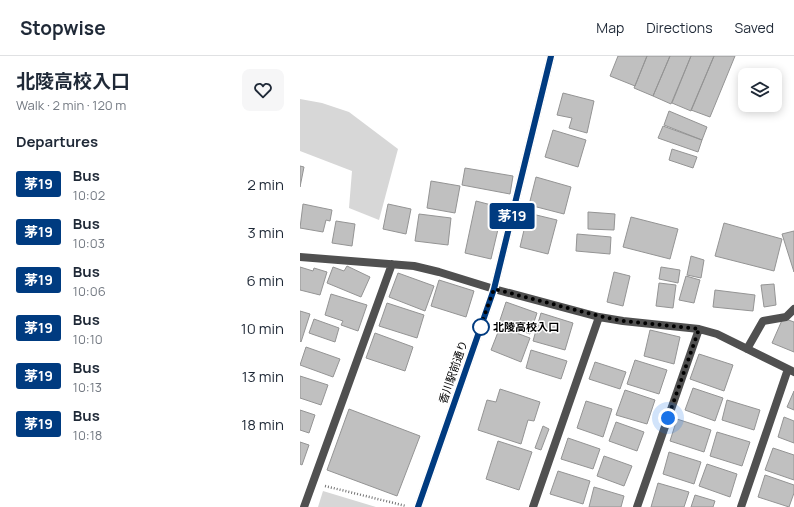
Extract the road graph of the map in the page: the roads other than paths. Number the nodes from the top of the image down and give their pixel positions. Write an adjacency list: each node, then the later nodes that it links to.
1 (551, 56): 4 (street, 香川駅前通り)
2 (300, 257): 3 (street)
3 (392, 264): 4 (street); 10 (street)
4 (494, 289): 6 (street); 11 (street, 香川駅前通り)
5 (794, 309): 8 (street)
6 (599, 316): 7 (street); 12 (street)
7 (699, 329): 8 (street); 13 (street)
8 (747, 349): 9 (street)
9 (791, 370): 14 (street)
10 (304, 507)
11 (418, 507)
12 (533, 507)
13 (637, 507)
14 (741, 507)

